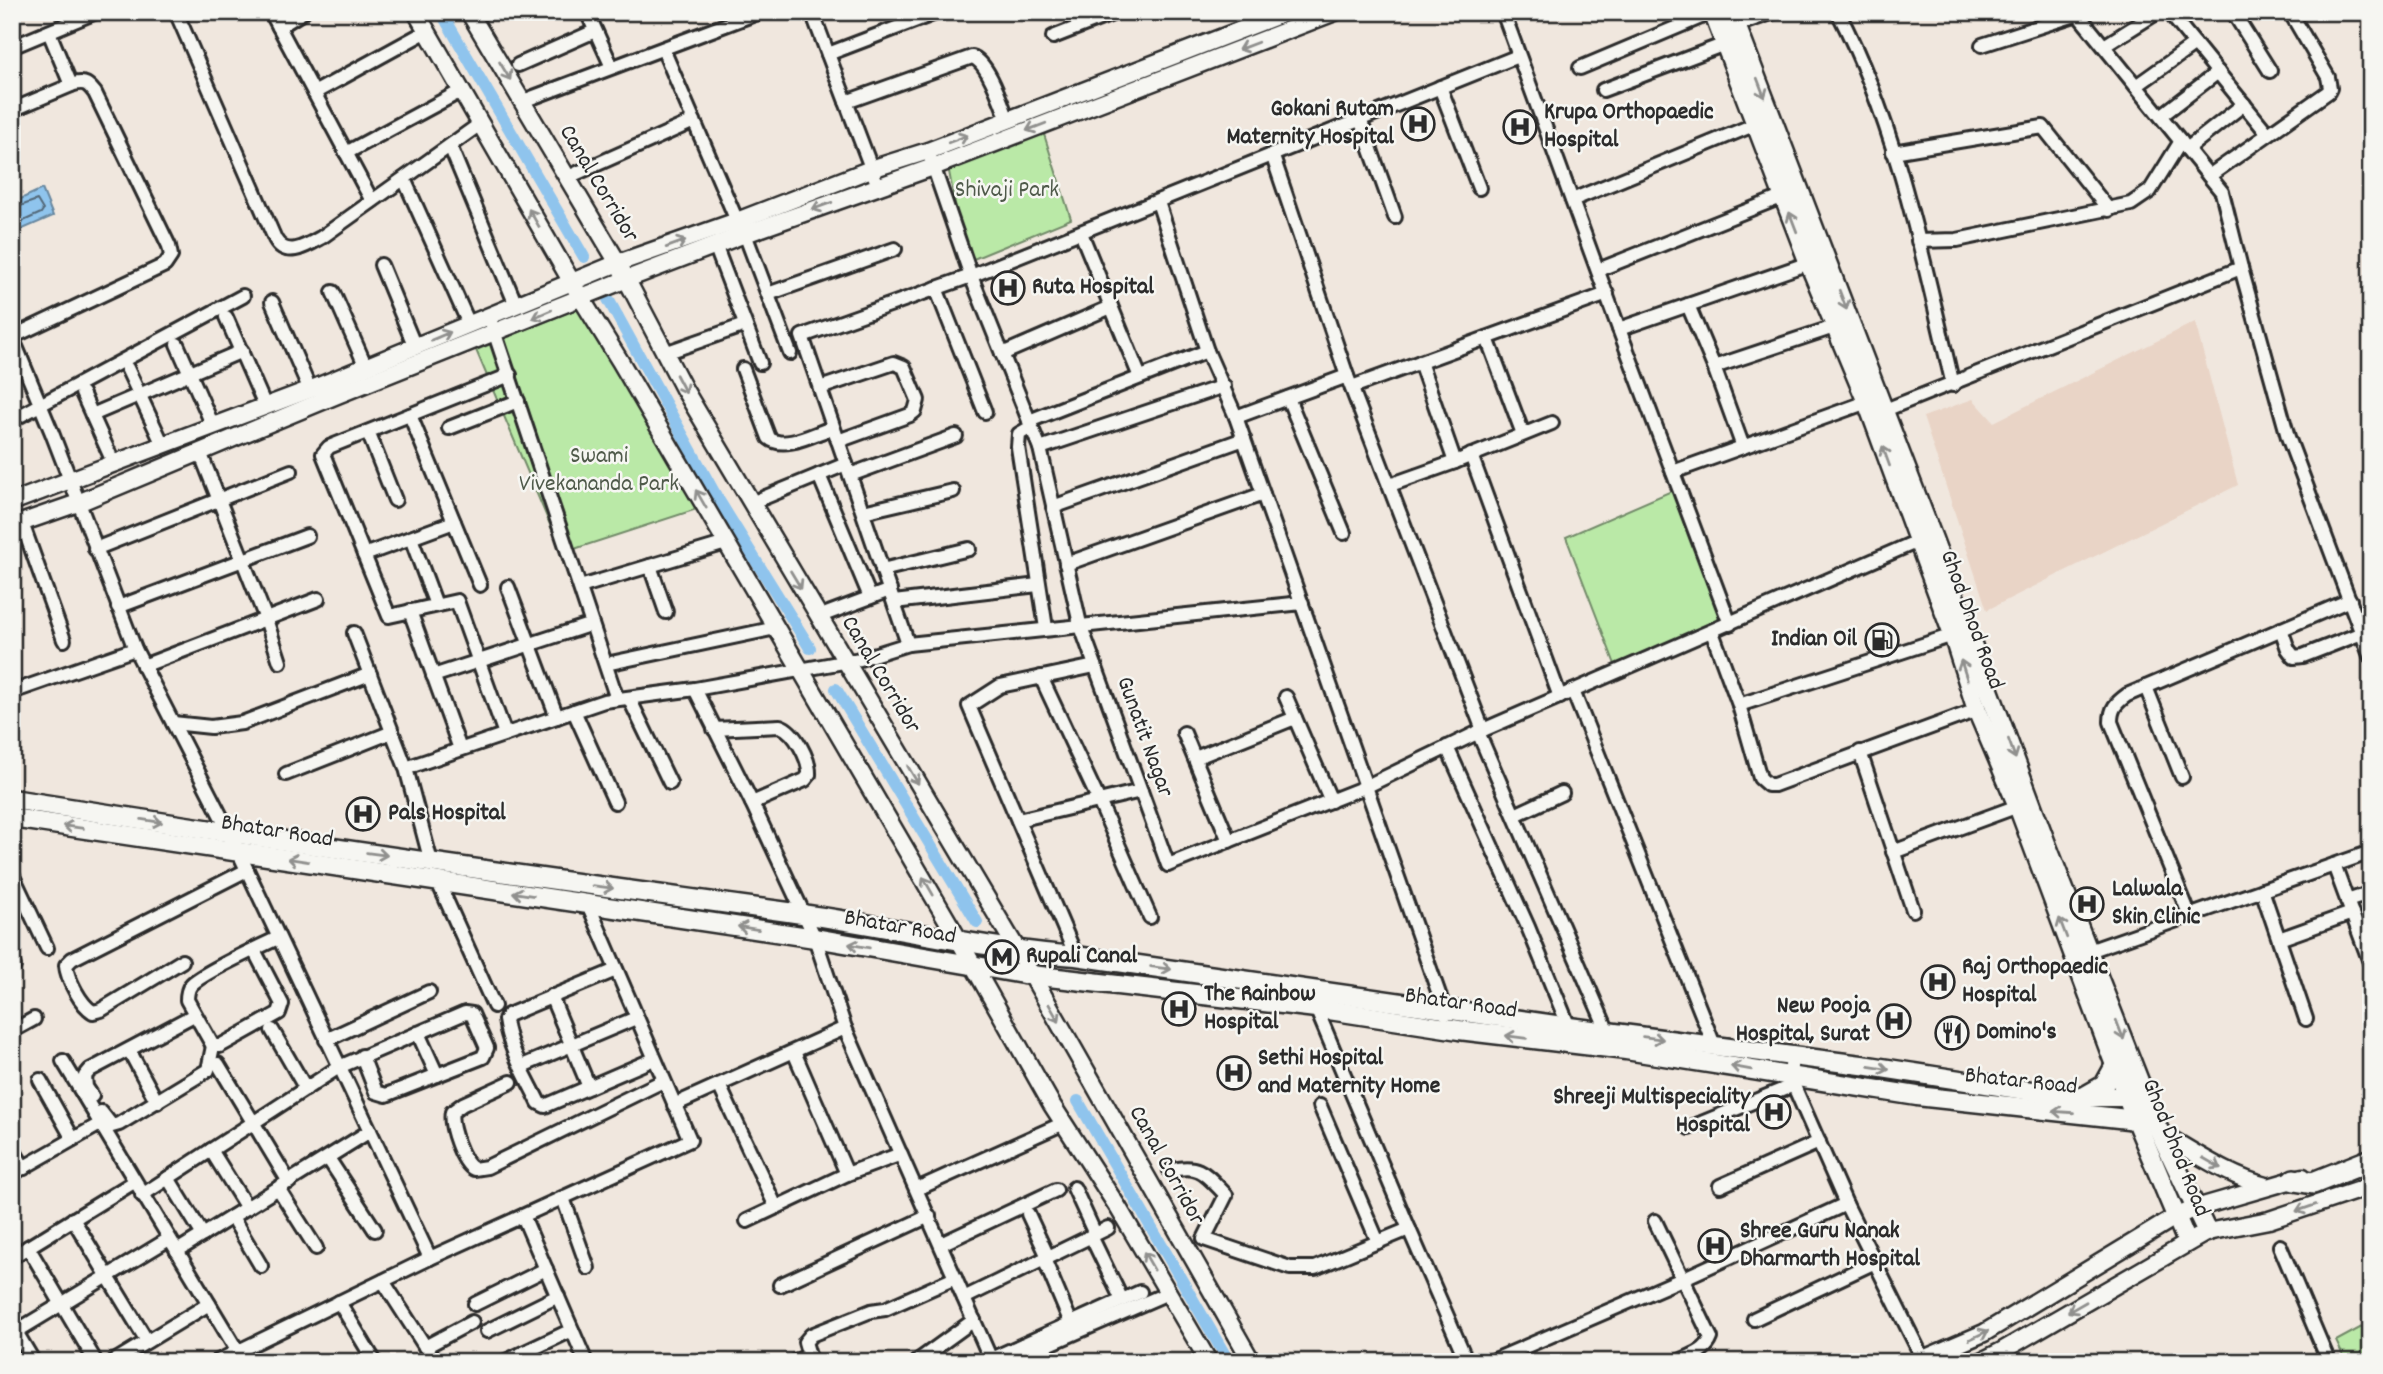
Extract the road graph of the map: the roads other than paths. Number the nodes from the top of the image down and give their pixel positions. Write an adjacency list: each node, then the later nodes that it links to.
1 (96, 12): 27 (street)
2 (176, 12): 72 (street)
3 (271, 12): 23 (street)
4 (303, 12): 23 (street)
5 (416, 12): 25 (street)
6 (469, 12): 47 (street, Canal Corridor, one-way to 47)
7 (587, 12): 26 (street)
8 (760, 12): 33 (street)
9 (812, 12): 34 (street)
10 (938, 12): 34 (street)
11 (1117, 12): 28 (street)
12 (1287, 12): 53 (street)
13 (1335, 12): 63 (street, one-way to 63)
14 (1503, 12): 35 (street)
15 (1713, 12): 24 (main road, Ghod Dhod Road); 38 (street)
16 (1774, 12): 24 (street)
17 (1838, 12): 60 (street)
18 (2158, 12): 31 (street)
19 (2169, 12): 29 (street)
20 (2233, 12): 39 (street)
21 (2290, 12): 57 (street)
22 (2077, 13): 30 (street); 31 (street)
23 (279, 27): 46 (street)
24 (1728, 28): 45 (street); 56 (main road, Ghod Dhod Road); 136 (main road, one-way to 136)
25 (427, 31): 44 (street); 46 (street)
26 (595, 31): 36 (street); 37 (street)
27 (49, 32): 32 (street); 41 (street)
28 (1053, 37)
29 (2195, 44): 40 (street); 42 (street)
30 (1982, 45)
31 (2104, 46): 42 (street)
32 (12, 47)
33 (663, 49): 37 (street); 54 (street)
34 (828, 54): 48 (street)
35 (1518, 56): 43 (street); 71 (street)
36 (518, 65)
37 (612, 67): 47 (street)
38 (1580, 68)
39 (2270, 71)
40 (2218, 72): 49 (street); 51 (street)
41 (71, 85): 50 (street); 106 (street)
42 (2136, 86): 51 (street)
43 (1440, 87): 52 (street); 69 (street)
44 (461, 90): 55 (street); 61 (street)
45 (1603, 90)
46 (314, 93): 61 (street)
47 (523, 101): 67 (street, Canal Corridor)
48 (846, 103): 53 (street); 64 (street)
49 (2244, 104): 57 (street); 58 (street)
50 (12, 110)
51 (2161, 116): 58 (street)
52 (1360, 119): 62 (street); 75 (street)
53 (1009, 120): 63 (street, one-way to 53)
54 (694, 121): 67 (street); 76 (street)
55 (480, 124): 59 (street); 88 (street, one-way to 55)
56 (1756, 124): 70 (main road, Ghod Dhod Road); 71 (street)
57 (2268, 134): 65 (street)
58 (2184, 145): 65 (street); 74 (street)
59 (450, 146): 66 (street); 96 (street)
60 (1894, 152): 74 (street); 78 (street)
61 (346, 153): 72 (street)
62 (1272, 155): 73 (street); 124 (street)
63 (930, 159): 64 (street); 68 (street); 86 (street, Gunatit Nagar)
64 (871, 169): 68 (street); 76 (street)
65 (2209, 176): 84 (street)
66 (404, 178): 72 (street); 101 (street)
67 (566, 178): 81 (street, Canal Corridor)
68 (878, 186): 76 (street, one-way to 76)
69 (1479, 188)
70 (1784, 196): 82 (main road, Ghod Dhod Road, one-way to 70); 85 (street)
71 (1572, 200): 85 (street)
72 (372, 201)
73 (1158, 202): 77 (street); 111 (street)
74 (2109, 210): 78 (street)
75 (1395, 218)
76 (741, 228): 79 (street); 81 (street, one-way to 76); 91 (street)
77 (1080, 233): 86 (street); 98 (street)
78 (1919, 241): 125 (street)
79 (715, 246): 87 (street); 102 (street)
80 (895, 250): 91 (street)
81 (618, 263): 87 (street, Canal Corridor); 88 (street)
82 (1809, 263): 97 (street); 103 (main road, Ghod Dhod Road)
83 (381, 265): 109 (street)
84 (2241, 268): 125 (street); 195 (street)
85 (1598, 270): 92 (street)
86 (971, 276): 89 (street); 114 (street, Gunatit Nagar)
87 (627, 279): 94 (street); 112 (street, Canal Corridor)
88 (571, 282): 94 (street); 96 (street)
89 (936, 288): 127 (street); 137 (street)
90 (333, 292): 117 (street)
91 (768, 294): 113 (street)
92 (1607, 294): 104 (street); 107 (street)
93 (243, 296): 134 (street)
94 (580, 298): 105 (street, one-way to 105); 180 (street, one-way to 94)
95 (272, 302): 128 (street)
96 (516, 305): 99 (street)
97 (1688, 305): 104 (street); 118 (street)
98 (1111, 307): 114 (street); 123 (street)
99 (489, 316): 101 (street); 105 (street)
100 (226, 317): 110 (street)
101 (468, 324): 109 (street, one-way to 101)
102 (746, 325): 112 (street); 116 (street)
103 (1834, 327): 118 (street); 133 (main road, Ghod Dhod Road)
104 (1619, 329): 161 (street)
105 (496, 333): 122 (street); 155 (street)
106 (12, 337): 134 (street)
107 (1487, 338): 115 (street); 148 (street)
108 (177, 344): 121 (street)
109 (415, 346): 117 (street)
110 (242, 351): 121 (street); 135 (street)
111 (1207, 351): 123 (street); 126 (street)
112 (665, 354): 171 (street, Canal Corridor, one-way to 171)
113 (790, 354)
114 (1002, 354): 143 (street, Gunatit Nagar)
115 (1420, 362): 124 (street); 157 (street)
116 (760, 363)
117 (366, 367): 128 (street)
118 (1714, 367): 153 (street)
119 (127, 368): 130 (street)
120 (743, 369): 146 (street)
121 (191, 373): 130 (street); 144 (street)
122 (510, 375): 132 (street); 139 (street)
123 (1140, 377): 143 (street)
124 (1350, 382): 131 (street); 164 (street)
125 (1953, 385): 136 (street)
126 (1224, 386): 140 (street); 154 (street)
127 (820, 388): 146 (street); 151 (street)
128 (310, 390): 135 (street)
129 (82, 393): 138 (street)
130 (140, 395): 138 (street); 152 (street)
131 (1288, 398): 140 (street); 176 (street)
132 (518, 401): 145 (street); 191 (street)
133 (1867, 402): 153 (street); 179 (main road, Ghod Dhod Road, one-way to 133)
134 (40, 404): 141 (street); 163 (street)
135 (265, 406): 144 (street)
136 (1885, 410): 179 (main road)
137 (985, 412)
138 (92, 415): 158 (street)
139 (410, 415): 147 (street); 174 (street)
140 (1236, 417): 150 (street)
141 (12, 420)
142 (1552, 423): 148 (street)
143 (1030, 424): 154 (street, Gunatit Nagar); 189 (street)
144 (213, 426): 152 (street)
145 (449, 428)
146 (832, 428): 151 (street)
147 (368, 432): 168 (street); 183 (street)
148 (1523, 434): 156 (street)
149 (956, 436): 159 (street)
150 (1244, 439): 166 (street); 172 (street)
151 (838, 441): 159 (street)
152 (163, 445): 158 (street)
153 (1743, 447): 161 (street)
154 (1040, 449): 172 (street, Gunatit Nagar)
155 (200, 452): 167 (street); 170 (street)
156 (1471, 455): 157 (street); 233 (street)
157 (1455, 462): 164 (street)
158 (114, 464): 163 (street)
159 (848, 470): 162 (street); 173 (street)
160 (291, 471): 167 (street)
161 (1673, 472): 205 (street)
162 (819, 475): 171 (street); 193 (street)
163 (71, 480): 169 (street); 170 (street)
164 (1390, 485): 242 (street)
165 (953, 491): 173 (street)
166 (1263, 494): 185 (street); 196 (street)
167 (219, 500): 181 (street); 184 (street)
168 (395, 500)
169 (12, 502)
170 (78, 503): 175 (street); 181 (street)
171 (751, 503): 201 (street, Canal Corridor, one-way to 201)
172 (1053, 507): 185 (street, Gunatit Nagar)
173 (863, 512): 187 (street)
174 (454, 522): 178 (street); 188 (street)
175 (17, 524): 213 (street)
176 (1345, 533)
177 (307, 536): 184 (street)
178 (411, 538): 183 (street); 197 (street)
179 (1924, 538): 205 (street); 212 (main road, Ghod Dhod Road); 293 (main road, one-way to 293)
180 (726, 542): 186 (street); 206 (street)
181 (95, 549): 198 (street)
182 (969, 549): 187 (street)
183 (364, 555): 199 (street)
184 (243, 560): 198 (street); 202 (street)
185 (1066, 564): 204 (street, Gunatit Nagar)
186 (650, 566): 191 (street); 200 (street)
187 (883, 569): 192 (street)
188 (480, 585)
189 (1038, 585): 192 (street); 207 (street)
190 (508, 587): 215 (street)
191 (580, 587): 203 (street)
192 (892, 596): 193 (street); 214 (street)
193 (870, 597): 201 (street)
194 (318, 598): 202 (street)
195 (2350, 600): 208 (street); 211 (street)
196 (1302, 603): 204 (street); 254 (street)
197 (436, 606): 199 (street); 218 (street)
198 (118, 607): 216 (street)
199 (411, 611): 226 (street)
200 (666, 611)
201 (818, 617): 220 (street, Canal Corridor)
202 (265, 619): 219 (street); 222 (street)
203 (592, 624): 215 (street); 221 (street)
204 (1080, 624): 207 (street); 223 (street, Gunatit Nagar)
205 (1730, 624): 209 (street)
206 (776, 628): 221 (street); 224 (street)
207 (1046, 628): 214 (street)
208 (2281, 629): 211 (street); 228 (street)
209 (1712, 632): 230 (street); 235 (street)
210 (354, 633): 225 (street)
211 (2362, 633): 217 (street)
212 (1953, 635): 235 (street); 236 (main road, Ghod Dhod Road, one-way to 212)
213 (64, 640)
214 (908, 643): 220 (street)
215 (529, 645): 218 (street); 238 (street)
216 (135, 649): 222 (street); 231 (street)
217 (2371, 658)
218 (478, 661): 226 (street); 245 (street)
219 (280, 662)
220 (844, 662): 224 (street); 292 (street, Canal Corridor, one-way to 292)
221 (606, 664): 234 (street)
222 (143, 666): 240 (street)
223 (1095, 666): 227 (street); 255 (street, Gunatit Nagar)
224 (800, 669): 229 (street); 289 (street, one-way to 224)
225 (370, 674): 240 (street); 243 (street)
226 (433, 676): 247 (street)
227 (1041, 677): 259 (street); 265 (street)
228 (2146, 687): 252 (street); 282 (street)
229 (695, 689): 234 (street); 241 (street)
230 (1573, 691): 233 (street); 318 (street)
231 (12, 692)
232 (1286, 697): 239 (street)
233 (1560, 697): 242 (street)
234 (623, 699): 237 (street); 253 (street)
235 (1739, 705): 248 (street)
236 (1977, 710): 248 (street); 262 (main road, Ghod Dhod Road)
237 (574, 711): 238 (street); 260 (street)
238 (557, 717): 245 (street)
239 (1295, 718): 249 (street); 258 (street)
240 (173, 723): 266 (street)
241 (714, 729): 261 (street); 261 (street)
242 (1481, 731): 246 (street); 263 (street)
243 (392, 732): 250 (street); 251 (street)
244 (1184, 733): 249 (street)
245 (506, 734): 247 (street)
246 (1447, 747): 254 (street); 309 (street)
247 (460, 749): 250 (street)
248 (1860, 752): 269 (street)
249 (1195, 758): 267 (street)
250 (406, 768): 271 (street)
251 (286, 774)
252 (2182, 777)
253 (670, 783)
254 (1365, 787): 258 (street); 304 (street)
255 (1141, 791): 259 (street); 267 (street, Gunatit Nagar)
256 (1562, 793): 263 (street)
257 (12, 799): 266 (main road, one-way to 266)
258 (1331, 800): 267 (street)
259 (1099, 801): 265 (street); 283 (street)
260 (615, 802)
261 (752, 803): 281 (street)
262 (2018, 806): 269 (street); 327 (main road, Ghod Dhod Road, one-way to 262)
263 (1515, 816): 314 (street)
264 (12, 818): 268 (main road, Bhatar Road, one-way to 264)
265 (1018, 820): 294 (street)
266 (230, 834): 268 (street); 271 (main road, one-way to 271)
267 (1229, 841)
268 (237, 851): 273 (street); 275 (main road, Bhatar Road, one-way to 268)
269 (1893, 852): 280 (street)
270 (2371, 852): 272 (street)
271 (431, 862): 281 (main road, one-way to 281)
272 (2334, 865): 276 (street); 279 (street)
273 (247, 870): 286 (street); 295 (street)
274 (12, 874): 290 (street)
275 (438, 882): 278 (main road, Bhatar Road, one-way to 275); 302 (street)
276 (2262, 890): 282 (street); 288 (street)
277 (2371, 893): 279 (street)
278 (588, 904): 287 (main road, Bhatar Road, one-way to 278); 298 (street)
279 (2349, 907): 285 (street); 288 (street)
280 (1913, 910)
281 (803, 914): 287 (street); 289 (main road)
282 (2190, 916): 293 (street)
283 (1150, 918)
284 (2371, 921): 285 (street)
285 (2357, 926): 296 (street)
286 (278, 938): 291 (street); 316 (street)
287 (815, 939): 297 (main road, Bhatar Road, one-way to 287); 310 (street)
288 (2279, 939): 308 (street)
289 (960, 942): 292 (main road); 297 (street)
290 (47, 948)
291 (254, 950): 305 (street); 319 (street)
292 (1018, 951): 294 (main road); 299 (street, Canal Corridor)
293 (2089, 951): 338 (main road, one-way to 338)
294 (1076, 956): 304 (main road, one-way to 304)
295 (182, 961)
296 (2371, 965)
297 (974, 966): 299 (main road, Bhatar Road); 346 (street)
298 (616, 970): 301 (street); 306 (street)
299 (1032, 975): 303 (main road, Bhatar Road); 449 (street, Canal Corridor, one-way to 449)
300 (429, 992): 316 (street)
301 (551, 996): 317 (street); 328 (street)
302 (494, 1006)
303 (1316, 1008): 311 (main road, Bhatar Road); 388 (street)
304 (1445, 1009): 309 (main road); 311 (street)
305 (194, 1015): 319 (street); 320 (street)
306 (636, 1018): 317 (street); 324 (street)
307 (34, 1019): 313 (street)
308 (2306, 1019)
309 (1569, 1027): 314 (main road)
310 (845, 1028): 321 (street); 356 (street)
311 (1447, 1028): 333 (main road, Bhatar Road, one-way to 311)
312 (272, 1030): 337 (street)
313 (12, 1031)
314 (1608, 1032): 318 (main road, one-way to 318)
315 (418, 1033): 322 (street); 330 (street); 330 (street)
316 (326, 1040): 329 (street)
317 (571, 1045): 328 (street); 336 (street)
318 (1714, 1045): 323 (main road)
319 (213, 1046): 340 (street)
320 (129, 1050): 340 (street); 340 (street)
321 (794, 1052): 335 (street); 362 (street)
322 (362, 1056): 329 (street); 330 (street)
323 (1792, 1056): 333 (street); 343 (main road, one-way to 343)
324 (654, 1059): 332 (street); 336 (street)
325 (63, 1061): 347 (street)
326 (218, 1064): 345 (street)
327 (2115, 1065): 339 (main road, Ghod Dhod Road); 343 (main road)
328 (522, 1066): 336 (street)
329 (339, 1067): 337 (street); 350 (street)
330 (437, 1075)
331 (40, 1080): 351 (street)
332 (663, 1081): 334 (street); 341 (street)
333 (1792, 1081): 343 (main road, Bhatar Road, one-way to 333); 348 (street); 352 (street)
334 (511, 1082)
335 (719, 1085): 341 (street); 376 (street)
336 (589, 1087)
337 (306, 1089): 345 (street)
338 (2146, 1097): 339 (main road); 349 (main road)
339 (2128, 1099): 343 (main road); 344 (main road, Ghod Dhod Road)
340 (157, 1102)
341 (674, 1105): 374 (street)
342 (1320, 1106): 394 (street)
343 (2085, 1106): 344 (main road, Bhatar Road); 359 (main road)
344 (2136, 1121): 349 (main road, Bhatar Road); 359 (main road, Ghod Dhod Road)
345 (253, 1123): 355 (street); 366 (street)
346 (1063, 1123): 371 (street); 416 (street, one-way to 346)
347 (100, 1124): 351 (street); 364 (street)
348 (1689, 1128)
349 (2159, 1128): 368 (street, Bhatar Road, one-way to 368); 378 (main road)
350 (370, 1131): 357 (street); 402 (street)
351 (73, 1139): 360 (street)
352 (1819, 1142): 367 (street); 375 (street)
353 (12, 1148): 360 (street)
354 (2371, 1149): 365 (street)
355 (211, 1150): 363 (street); 377 (street)
356 (901, 1154): 362 (street); 371 (street)
357 (328, 1158): 366 (street); 389 (street)
358 (2371, 1160): 365 (highway)
359 (2152, 1161): 383 (main road, Ghod Dhod Road)
360 (18, 1171)
361 (1170, 1171): 394 (street)
362 (847, 1174): 376 (street)
363 (168, 1178): 373 (street); 391 (street)
364 (135, 1182): 373 (street); 384 (street)
365 (2303, 1182): 368 (street)
366 (284, 1185): 377 (street); 399 (street)
367 (1720, 1186)
368 (2266, 1186): 378 (street)
369 (2371, 1186): 390 (street, one-way to 390)
370 (1074, 1188): 392 (street)
371 (917, 1189): 381 (street)
372 (1056, 1190): 396 (street)
373 (142, 1195): 393 (street)
374 (562, 1198): 380 (street); 407 (street)
375 (1846, 1204): 404 (street); 411 (street)
376 (776, 1207): 385 (street)
377 (247, 1208): 382 (street)
378 (2196, 1208): 383 (street); 390 (main road)
379 (1028, 1214): 403 (street)
380 (523, 1216): 402 (street); 408 (street)
381 (929, 1216): 396 (street); 413 (street)
382 (232, 1217): 391 (street); 406 (street)
383 (2175, 1217): 395 (main road, Ghod Dhod Road); 405 (street)
384 (73, 1219): 398 (street); 409 (street)
385 (747, 1221)
386 (1655, 1221): 411 (street)
387 (1108, 1228): 392 (street)
388 (1409, 1229): 394 (street); 450 (street)
389 (375, 1230)
390 (2207, 1232): 395 (street)
391 (203, 1235): 400 (street)
392 (1093, 1235): 403 (street); 419 (street)
393 (169, 1239): 400 (street); 409 (street)
394 (1378, 1242)
395 (2187, 1242): 414 (street)
396 (941, 1244): 410 (street)
397 (2280, 1246): 454 (street)
398 (28, 1247): 401 (street); 421 (street)
399 (316, 1248)
400 (177, 1251): 422 (street)
401 (12, 1257)
402 (430, 1258): 412 (street)
403 (1046, 1258): 418 (street); 427 (street)
404 (1875, 1262): 424 (street); 435 (street)
405 (2097, 1265): 414 (street); 435 (street, one-way to 405)
406 (261, 1266)
407 (588, 1268)
408 (546, 1269): 417 (street); 423 (street)
409 (107, 1276): 421 (street); 431 (street)
410 (955, 1278): 418 (street); 434 (street)
411 (1682, 1279): 451 (street); 452 (street)
412 (383, 1281): 420 (street); 432 (street)
413 (780, 1285)
414 (2110, 1287): 453 (street, one-way to 453)
415 (1140, 1292): 419 (street)
416 (1168, 1293): 447 (street); 448 (street)
417 (558, 1296): 429 (street); 430 (street)
418 (964, 1298): 425 (street)
419 (1122, 1300): 427 (street)
420 (339, 1303): 433 (street); 441 (street)
421 (61, 1304): 428 (street); 438 (street)
422 (209, 1304): 431 (street); 433 (street)
423 (475, 1304)
424 (1754, 1319)
425 (974, 1321): 436 (street); 446 (street)
426 (472, 1322): 432 (street)
427 (1071, 1323): 436 (street)
428 (13, 1330): 437 (street)
429 (572, 1330): 443 (street); 444 (street)
430 (486, 1331)
431 (147, 1341): 439 (street)
432 (425, 1347): 442 (street)
433 (241, 1357): 440 (street)
434 (809, 1359): 445 (street)
435 (1919, 1360)
436 (991, 1361)
437 (34, 1362)
438 (96, 1362)
439 (113, 1362)
440 (216, 1362)
441 (375, 1362)
442 (435, 1362)
443 (504, 1362)
444 (586, 1362)
445 (793, 1362)
446 (916, 1362)
447 (1008, 1362)
448 (1209, 1362)
449 (1252, 1362)
450 (1467, 1362)
451 (1490, 1362)
452 (1676, 1362)
453 (1980, 1362)
454 (2329, 1362)

